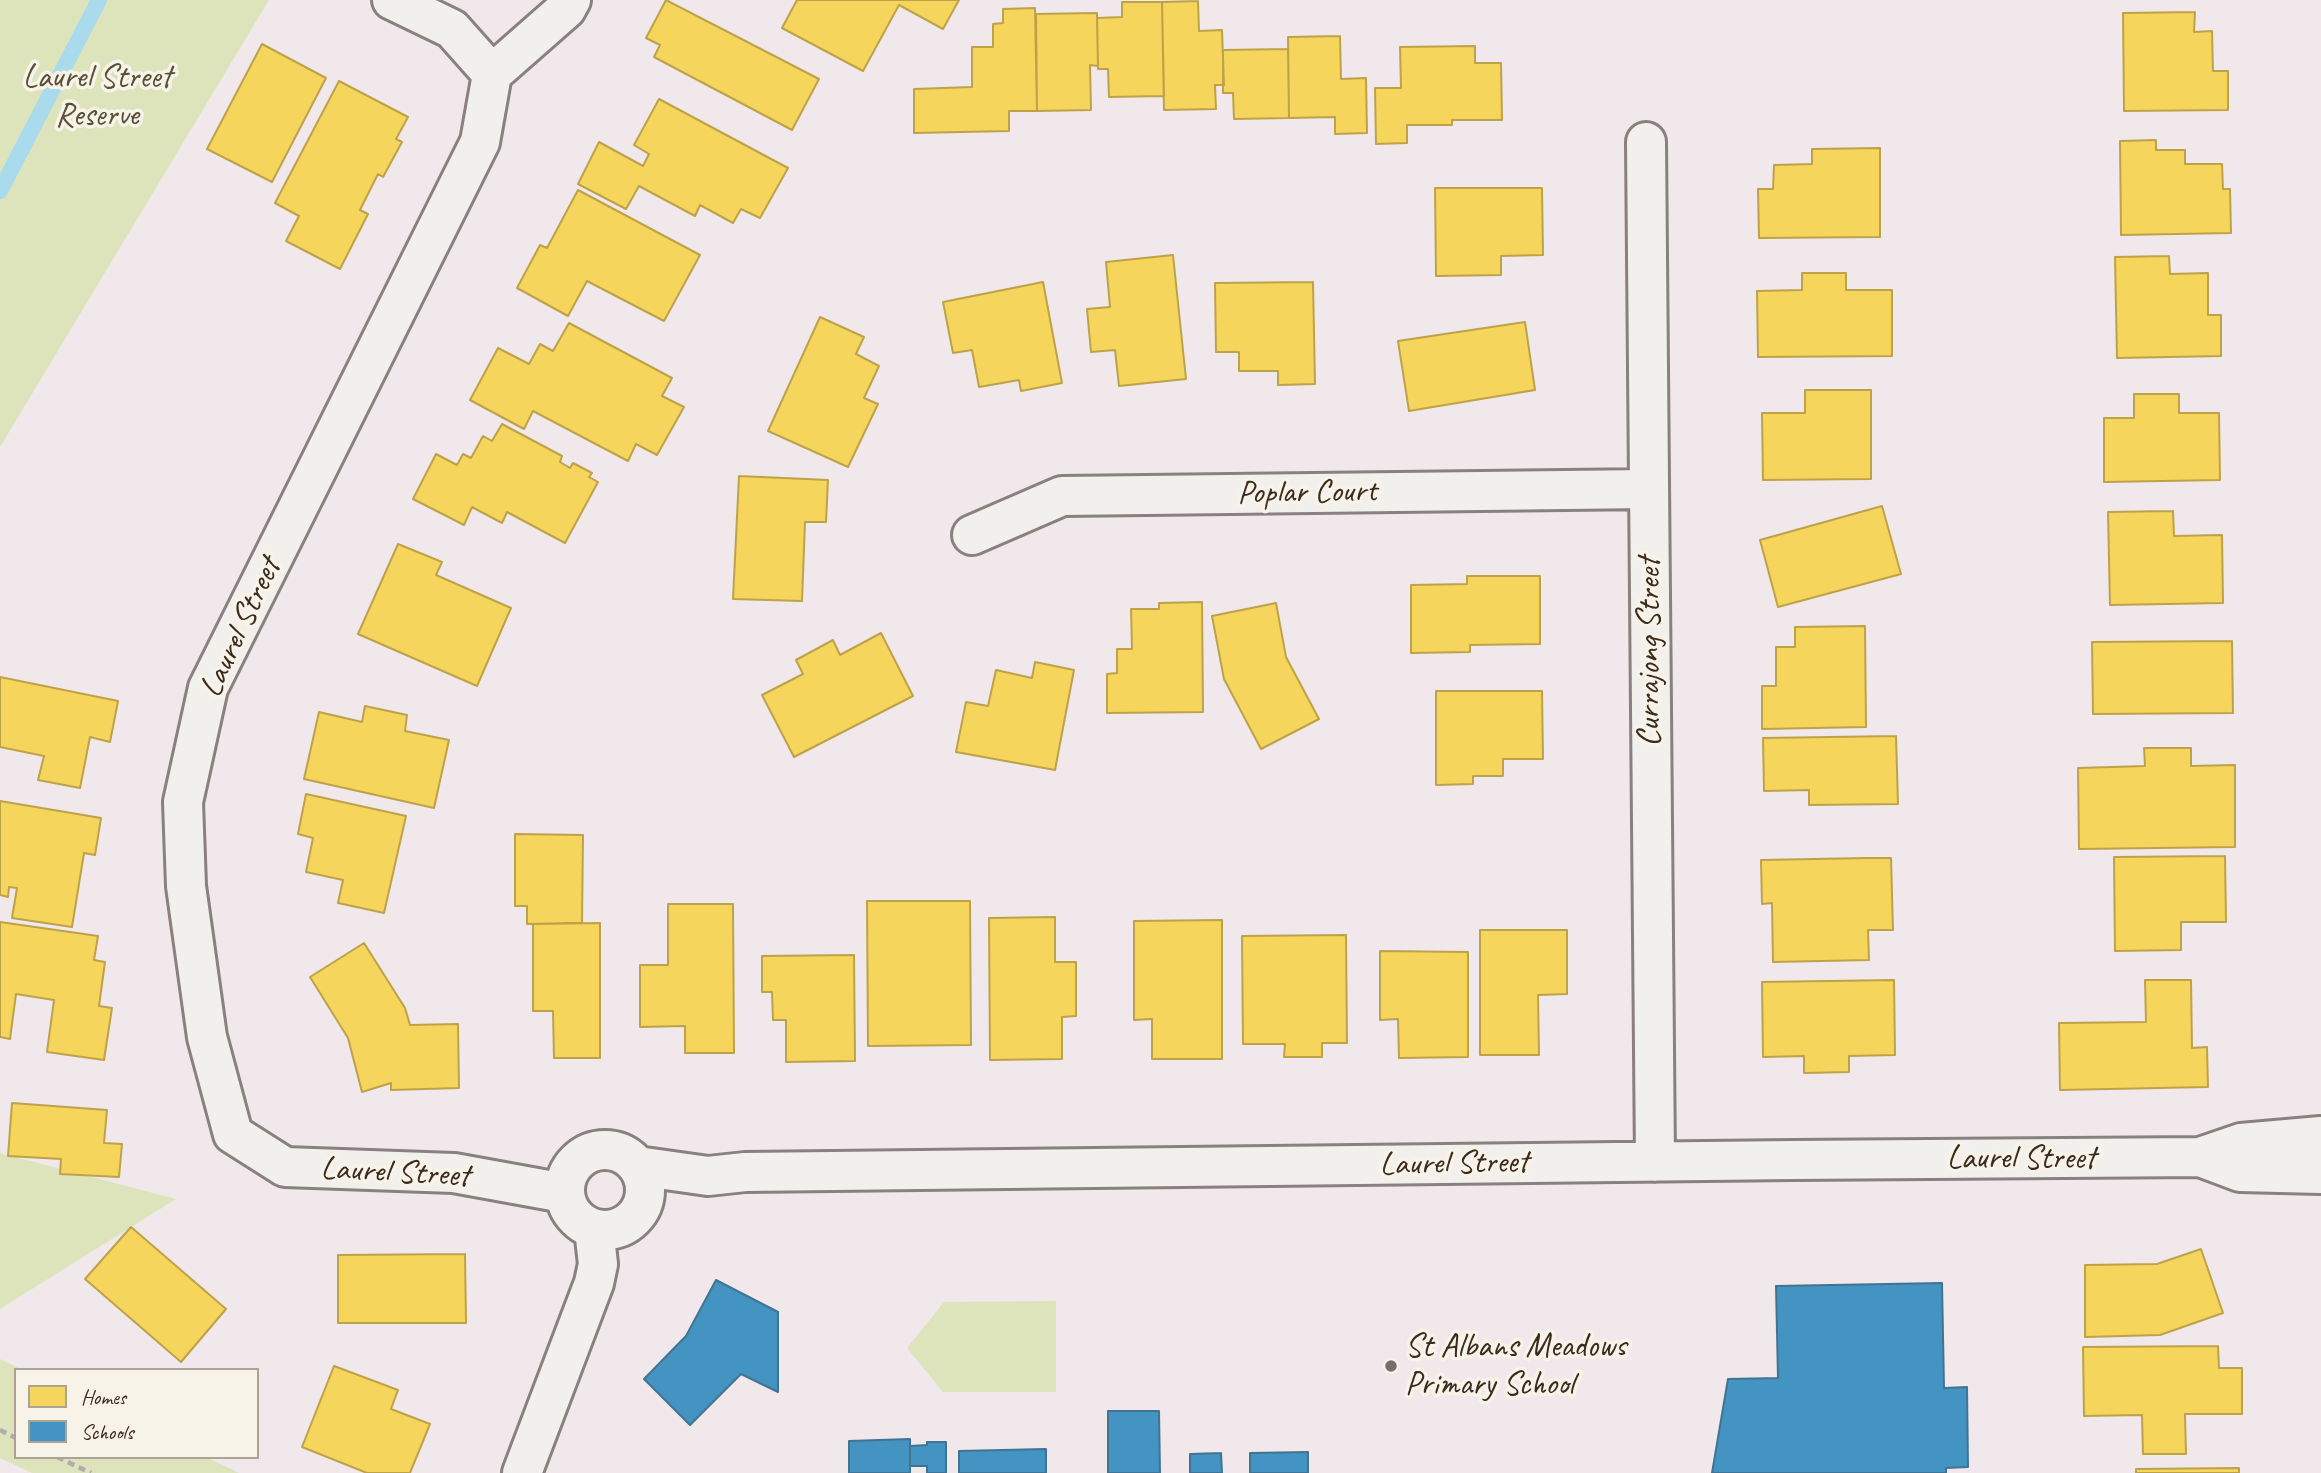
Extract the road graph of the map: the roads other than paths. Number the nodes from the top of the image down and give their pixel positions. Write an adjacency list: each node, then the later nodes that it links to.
1 (392, 0): 3 (street)
2 (571, 0): 3 (street)
3 (492, 74): 13 (street, Laurel Street)
4 (1646, 142): 5 (street, Currajong Street)
5 (1649, 489): 6 (street, Poplar Court); 9 (street, Currajong Street)
6 (972, 535)
7 (2321, 1136): 8 (street, Laurel Street)
8 (2200, 1157): 9 (street, Laurel Street); 11 (street, Laurel Street)
9 (1655, 1162): 12 (street, Laurel Street)
10 (637, 1166): 12 (street, Laurel Street); 13 (street); 14 (street)
11 (2321, 1174)
12 (708, 1176): 14 (street, Laurel Street)
13 (564, 1193): 15 (street)
14 (640, 1210): 15 (street)
15 (594, 1229): 16 (street)
16 (522, 1473)

